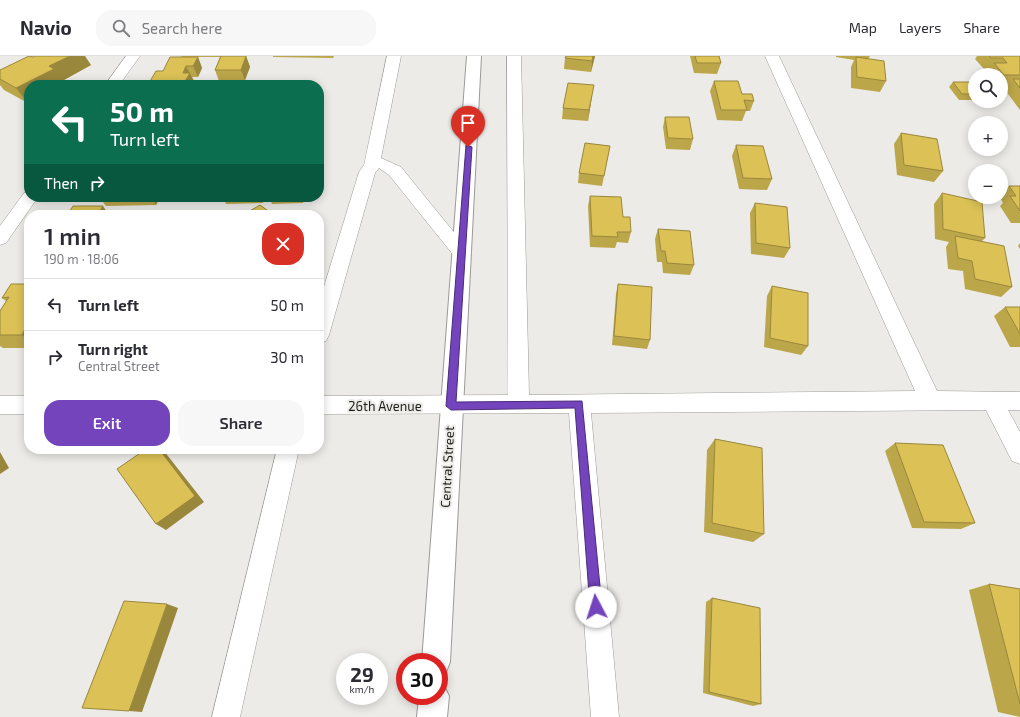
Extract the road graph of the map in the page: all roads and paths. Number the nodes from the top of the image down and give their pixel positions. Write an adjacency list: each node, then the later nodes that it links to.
1 (133, 56): 6 (street)
2 (394, 56): 7 (street)
3 (474, 56): 10 (street, Central Street)
4 (514, 56): 15 (street)
5 (772, 56): 12 (street)
6 (116, 80)
7 (372, 165): 10 (street); 11 (street)
8 (26, 202): 9 (street)
9 (0, 239)
10 (461, 252): 20 (street, Central Street)
11 (324, 318)
12 (930, 400): 13 (street, 26th Avenue); 16 (street, 26th Avenue)
13 (992, 400): 14 (street, 26th Avenue); 22 (street)
14 (1020, 401)
15 (520, 404): 16 (street, 26th Avenue); 20 (street, 26th Avenue)
16 (579, 404): 27 (street)
17 (0, 405): 18 (street)
18 (24, 405)
19 (324, 405): 20 (street, 26th Avenue)
20 (451, 406): 23 (street, Central Street)
21 (287, 454): 25 (street)
22 (1020, 454)
23 (437, 653)
24 (433, 705): 26 (street)
25 (226, 717)
26 (432, 717)
27 (605, 717)

